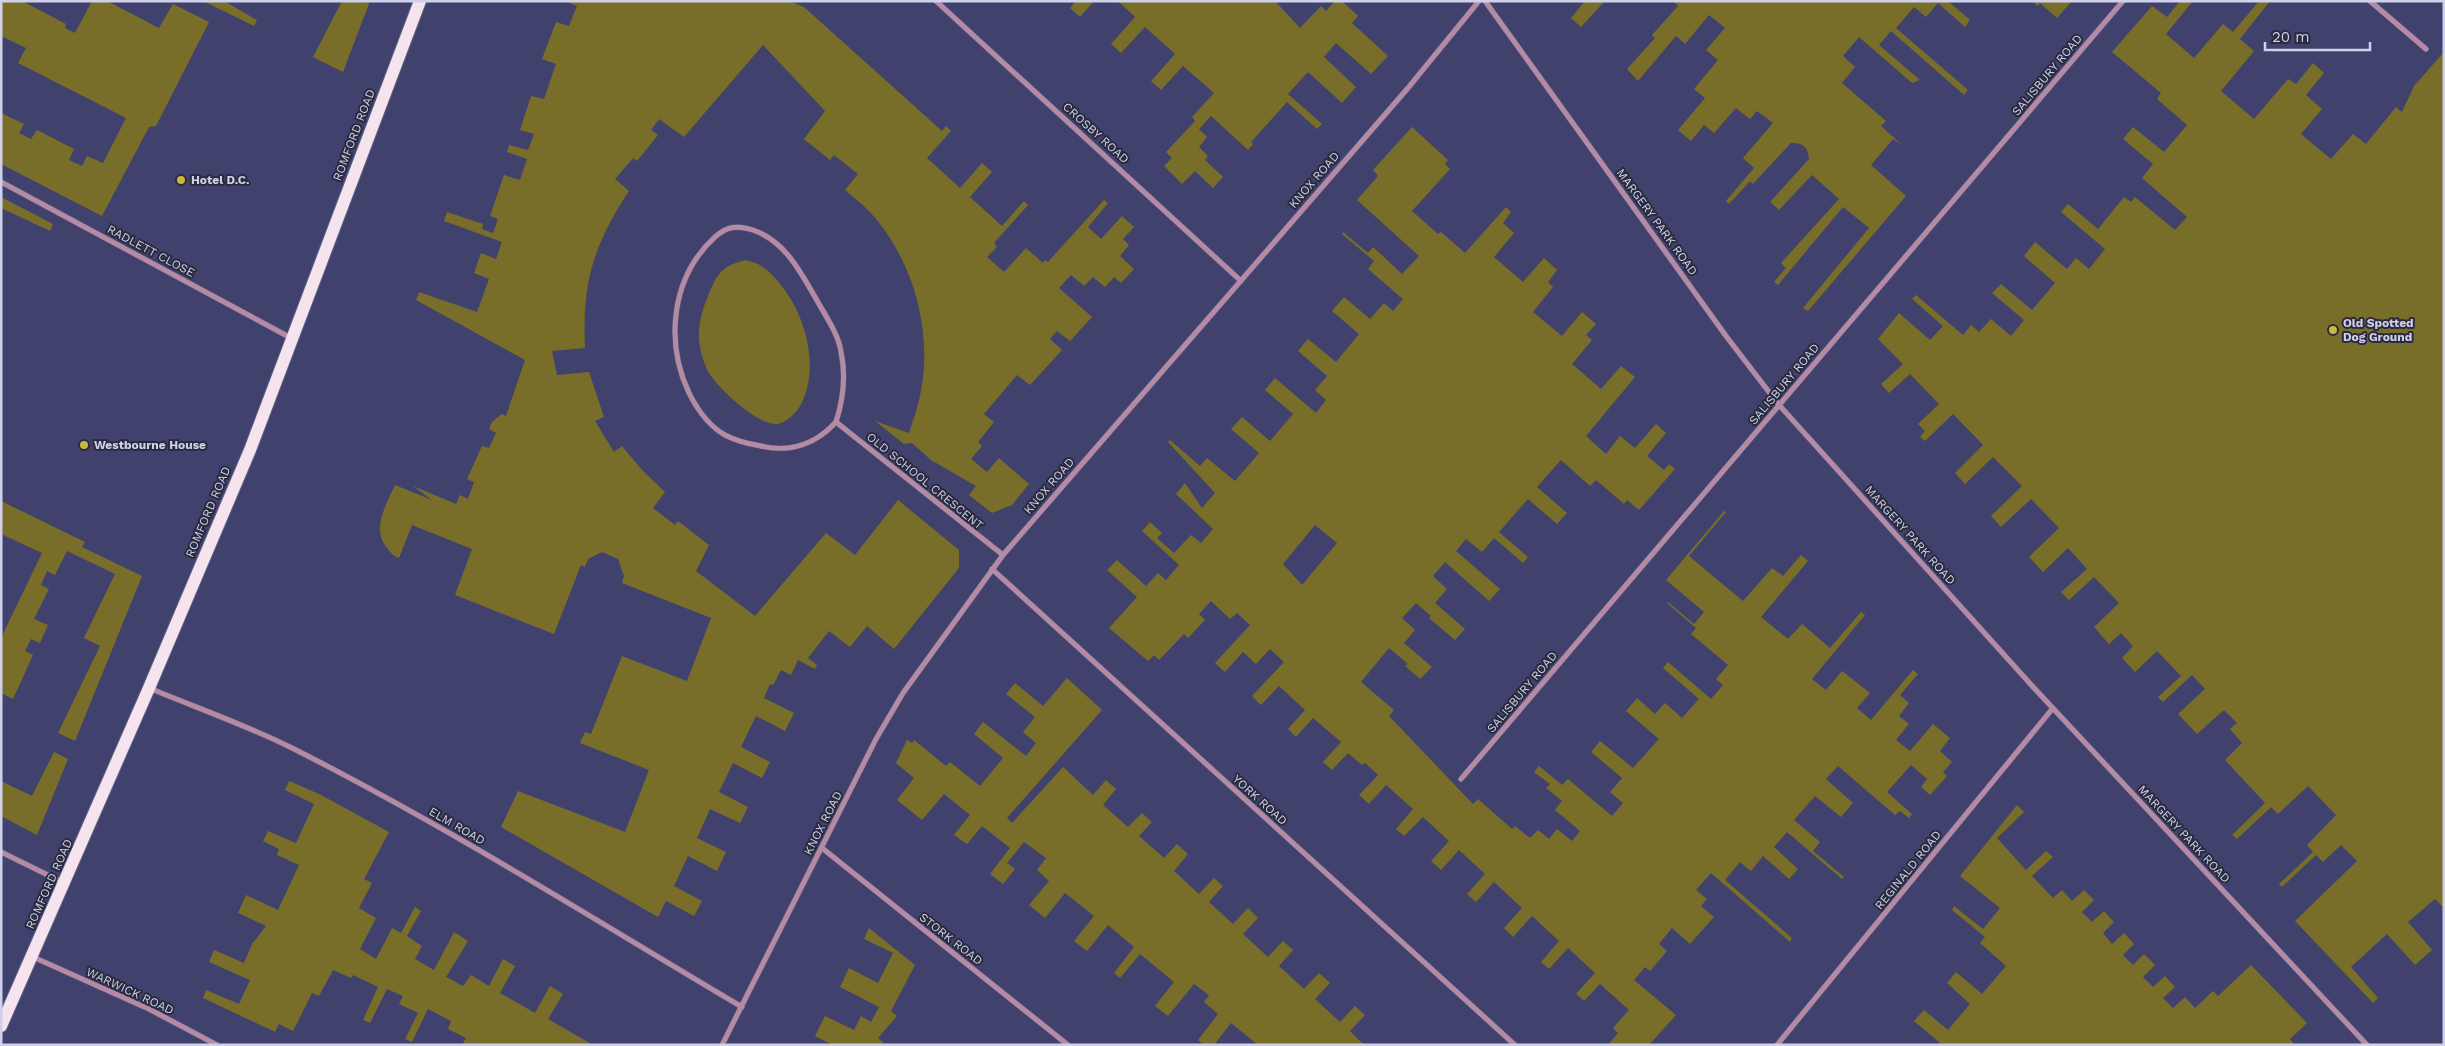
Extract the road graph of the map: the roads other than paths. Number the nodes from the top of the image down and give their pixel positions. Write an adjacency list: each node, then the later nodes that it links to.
1 (420, 1): 10 (main road, ROMFORD ROAD)
2 (936, 1): 9 (street, CROSBY ROAD)
3 (1479, 1): 9 (street, KNOX ROAD)
4 (1485, 1): 11 (street, MARGERY PARK ROAD)
5 (2122, 1): 11 (street, SALISBURY ROAD)
6 (2370, 1): 7 (street)
7 (2426, 49)
8 (1, 182): 10 (street, RADLETT CLOSE)
9 (1241, 281): 13 (street, KNOX ROAD)
10 (292, 338): 15 (main road, ROMFORD ROAD)
11 (1779, 405): 16 (street, MARGERY PARK ROAD); 17 (street, SALISBURY ROAD)
12 (836, 422): 12 (street); 13 (street, OLD SCHOOL CRESCENT)
13 (1003, 555): 14 (street, KNOX ROAD)
14 (992, 569): 18 (street, KNOX ROAD); 27 (street, YORK ROAD)
15 (149, 688): 20 (main road, ROMFORD ROAD); 22 (street, ELM ROAD)
16 (2053, 708): 28 (street, REGINALD ROAD); 29 (street, MARGERY PARK ROAD)
17 (1461, 779)
18 (822, 848): 22 (street, KNOX ROAD); 26 (street, STORK ROAD)
19 (1, 852): 20 (street)
20 (65, 883): 21 (main road, ROMFORD ROAD)
21 (33, 957): 23 (main road, ROMFORD ROAD); 24 (street, WARWICK ROAD)
22 (742, 1007): 25 (street, KNOX ROAD)
23 (1, 1026)
24 (217, 1045)
25 (722, 1045)
26 (1068, 1045)
27 (1515, 1045)
28 (1777, 1045)
29 (2367, 1045)

